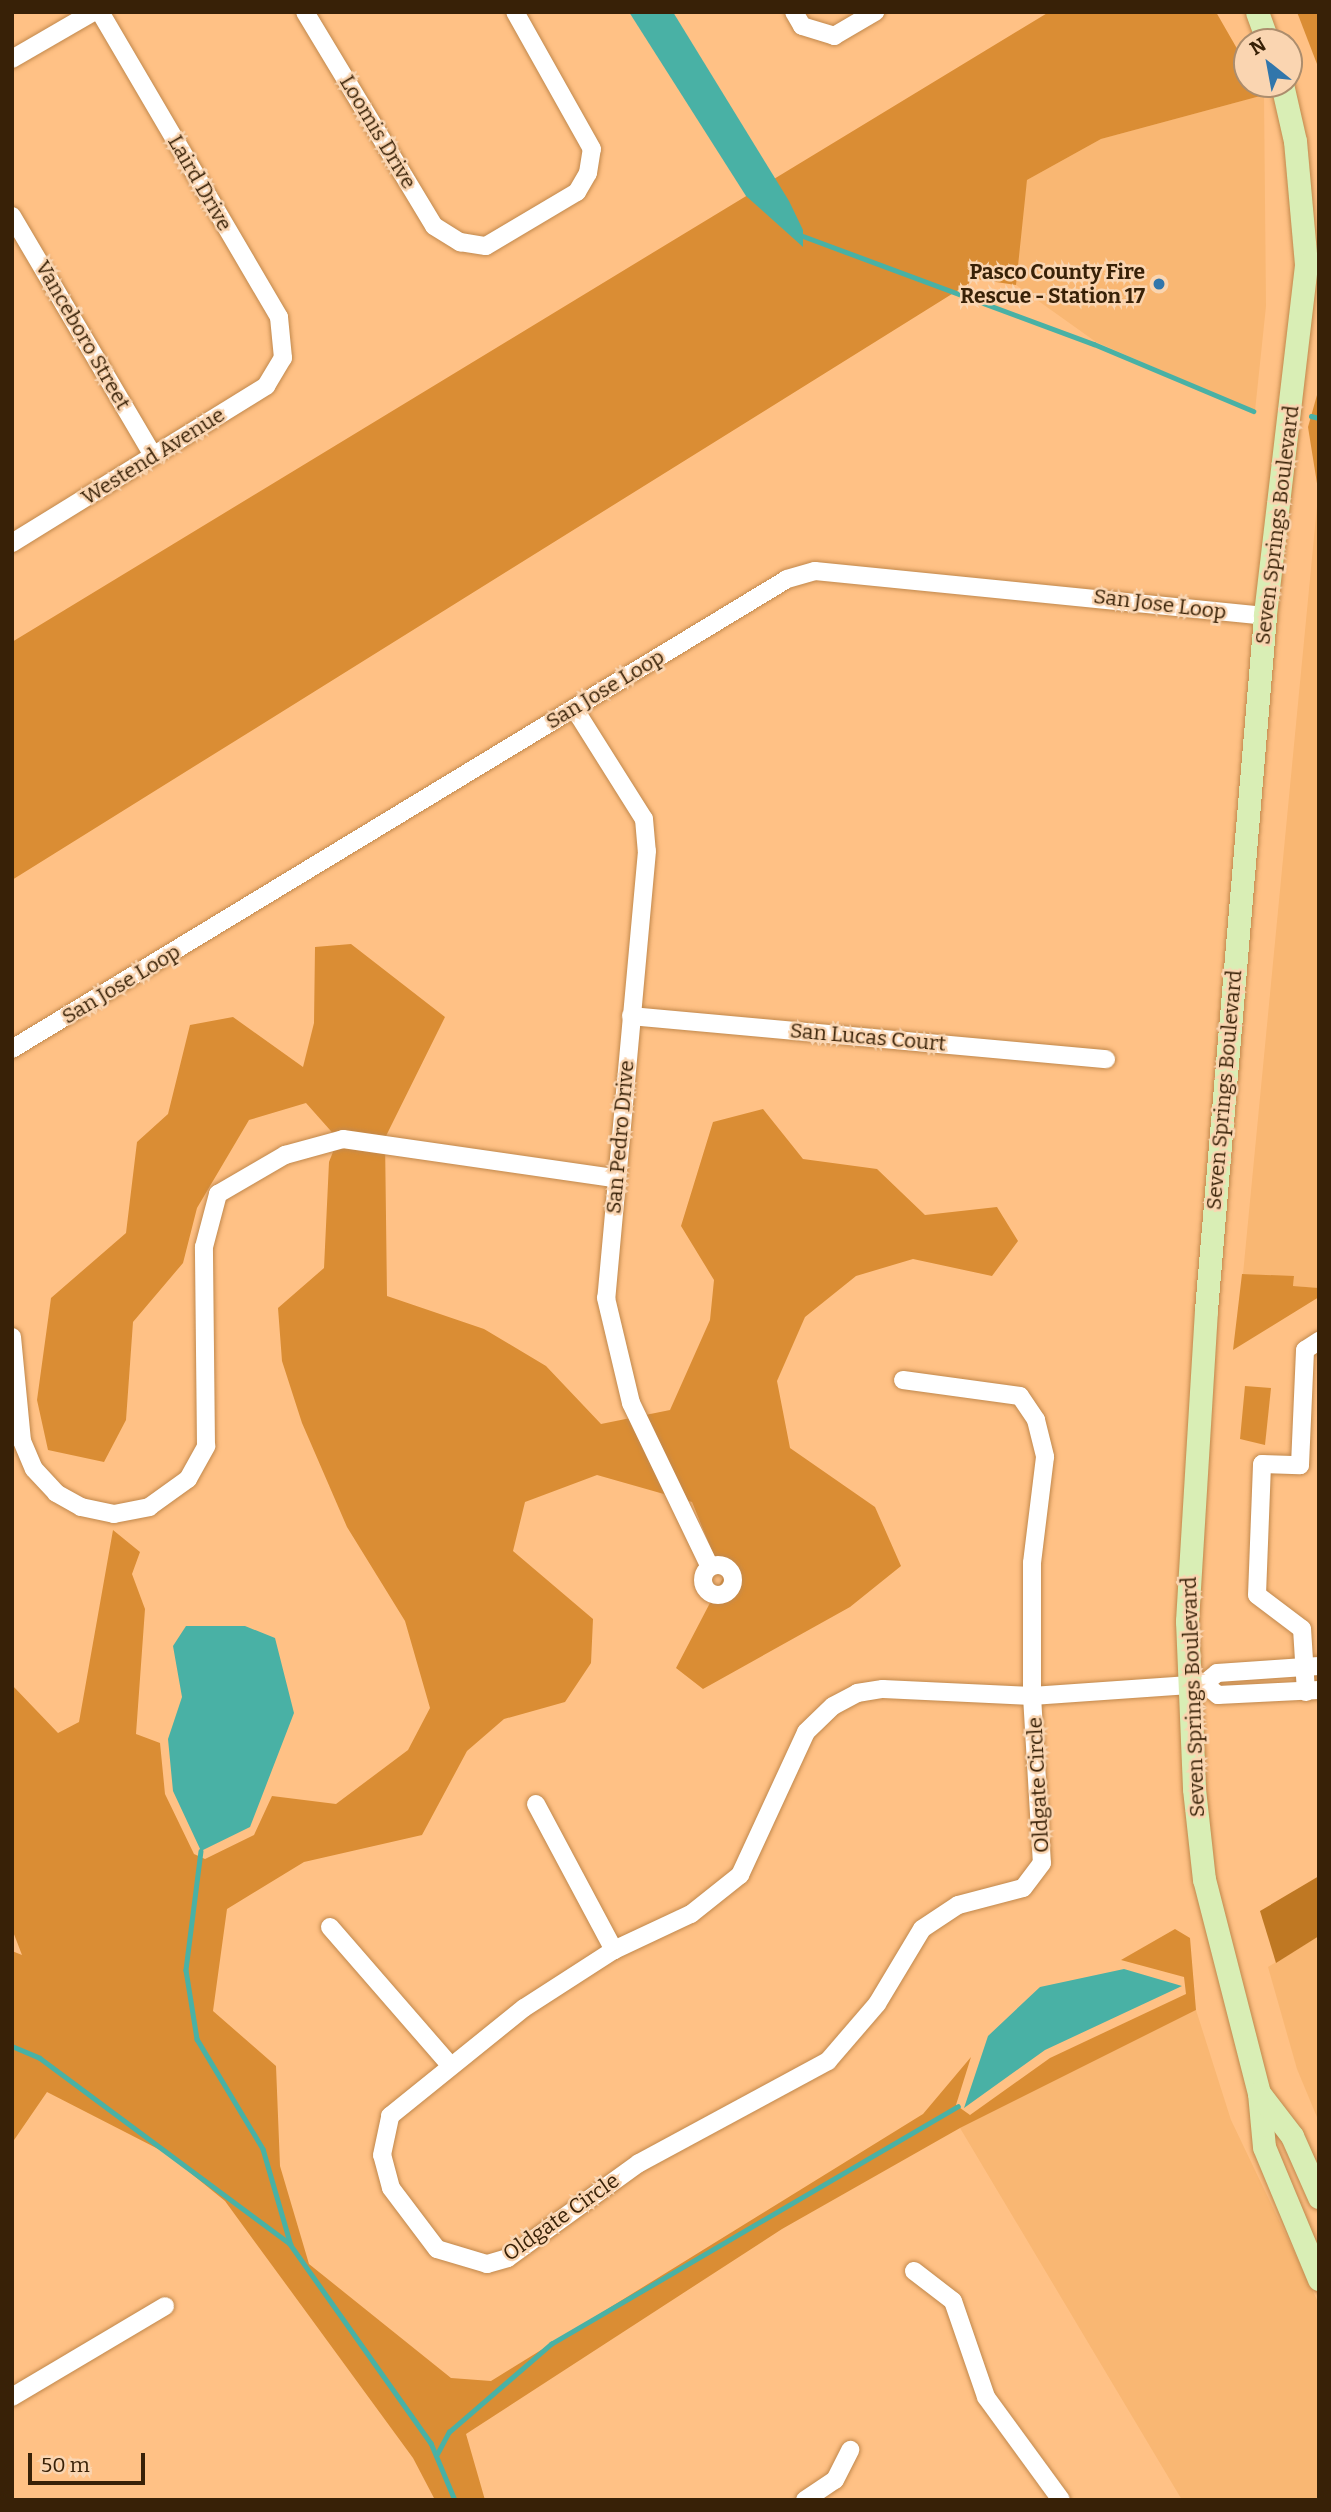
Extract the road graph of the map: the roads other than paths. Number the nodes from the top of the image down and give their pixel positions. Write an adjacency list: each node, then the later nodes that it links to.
1 (93, 12): 7 (street)
2 (100, 12): 11 (street, Laird Drive)
3 (305, 12): 4 (street, Loomis Drive)
4 (515, 12)
5 (875, 12): 6 (street)
6 (798, 19)
7 (12, 60)
8 (1285, 98): 10 (main road, Seven Springs Boulevard)
9 (12, 216): 12 (street, Vanceboro Street)
10 (1312, 265): 14 (main road, Seven Springs Boulevard)
11 (284, 358): 12 (street, Westend Avenue)
12 (153, 455): 13 (street, Westend Avenue)
13 (12, 543)
14 (1265, 616): 15 (street, San Jose Loop); 25 (main road, Seven Springs Boulevard)
15 (574, 708): 16 (street, San Pedro Drive); 17 (street, San Jose Loop)
16 (631, 1016): 18 (street, San Lucas Court); 19 (street, San Pedro Drive)
17 (12, 1049)
18 (1106, 1059)
19 (615, 1178): 20 (street); 23 (street, San Pedro Drive)
20 (12, 1337)
21 (1319, 1341): 24 (street)
22 (903, 1380): 27 (street)
23 (710, 1567)
24 (1311, 1666): 25 (street); 26 (street)
25 (1196, 1685): 26 (street); 27 (street, Oldgate Circle); 32 (main road, Seven Springs Boulevard)
26 (1312, 1691)
27 (1032, 1696): 30 (street, Oldgate Circle); 31 (street, Oldgate Circle)
28 (536, 1804): 30 (street)
29 (330, 1927): 31 (street)
30 (614, 1950): 31 (street, Oldgate Circle)
31 (450, 2066)
32 (1259, 2093): 33 (main road, Seven Springs Boulevard); 35 (main road, Seven Springs Boulevard)
33 (1319, 2197)
34 (914, 2271): 40 (street)
35 (1319, 2279)
36 (165, 2306): 37 (street)
37 (12, 2397)
38 (850, 2450): 39 (street)
39 (805, 2500)
40 (1061, 2500)

